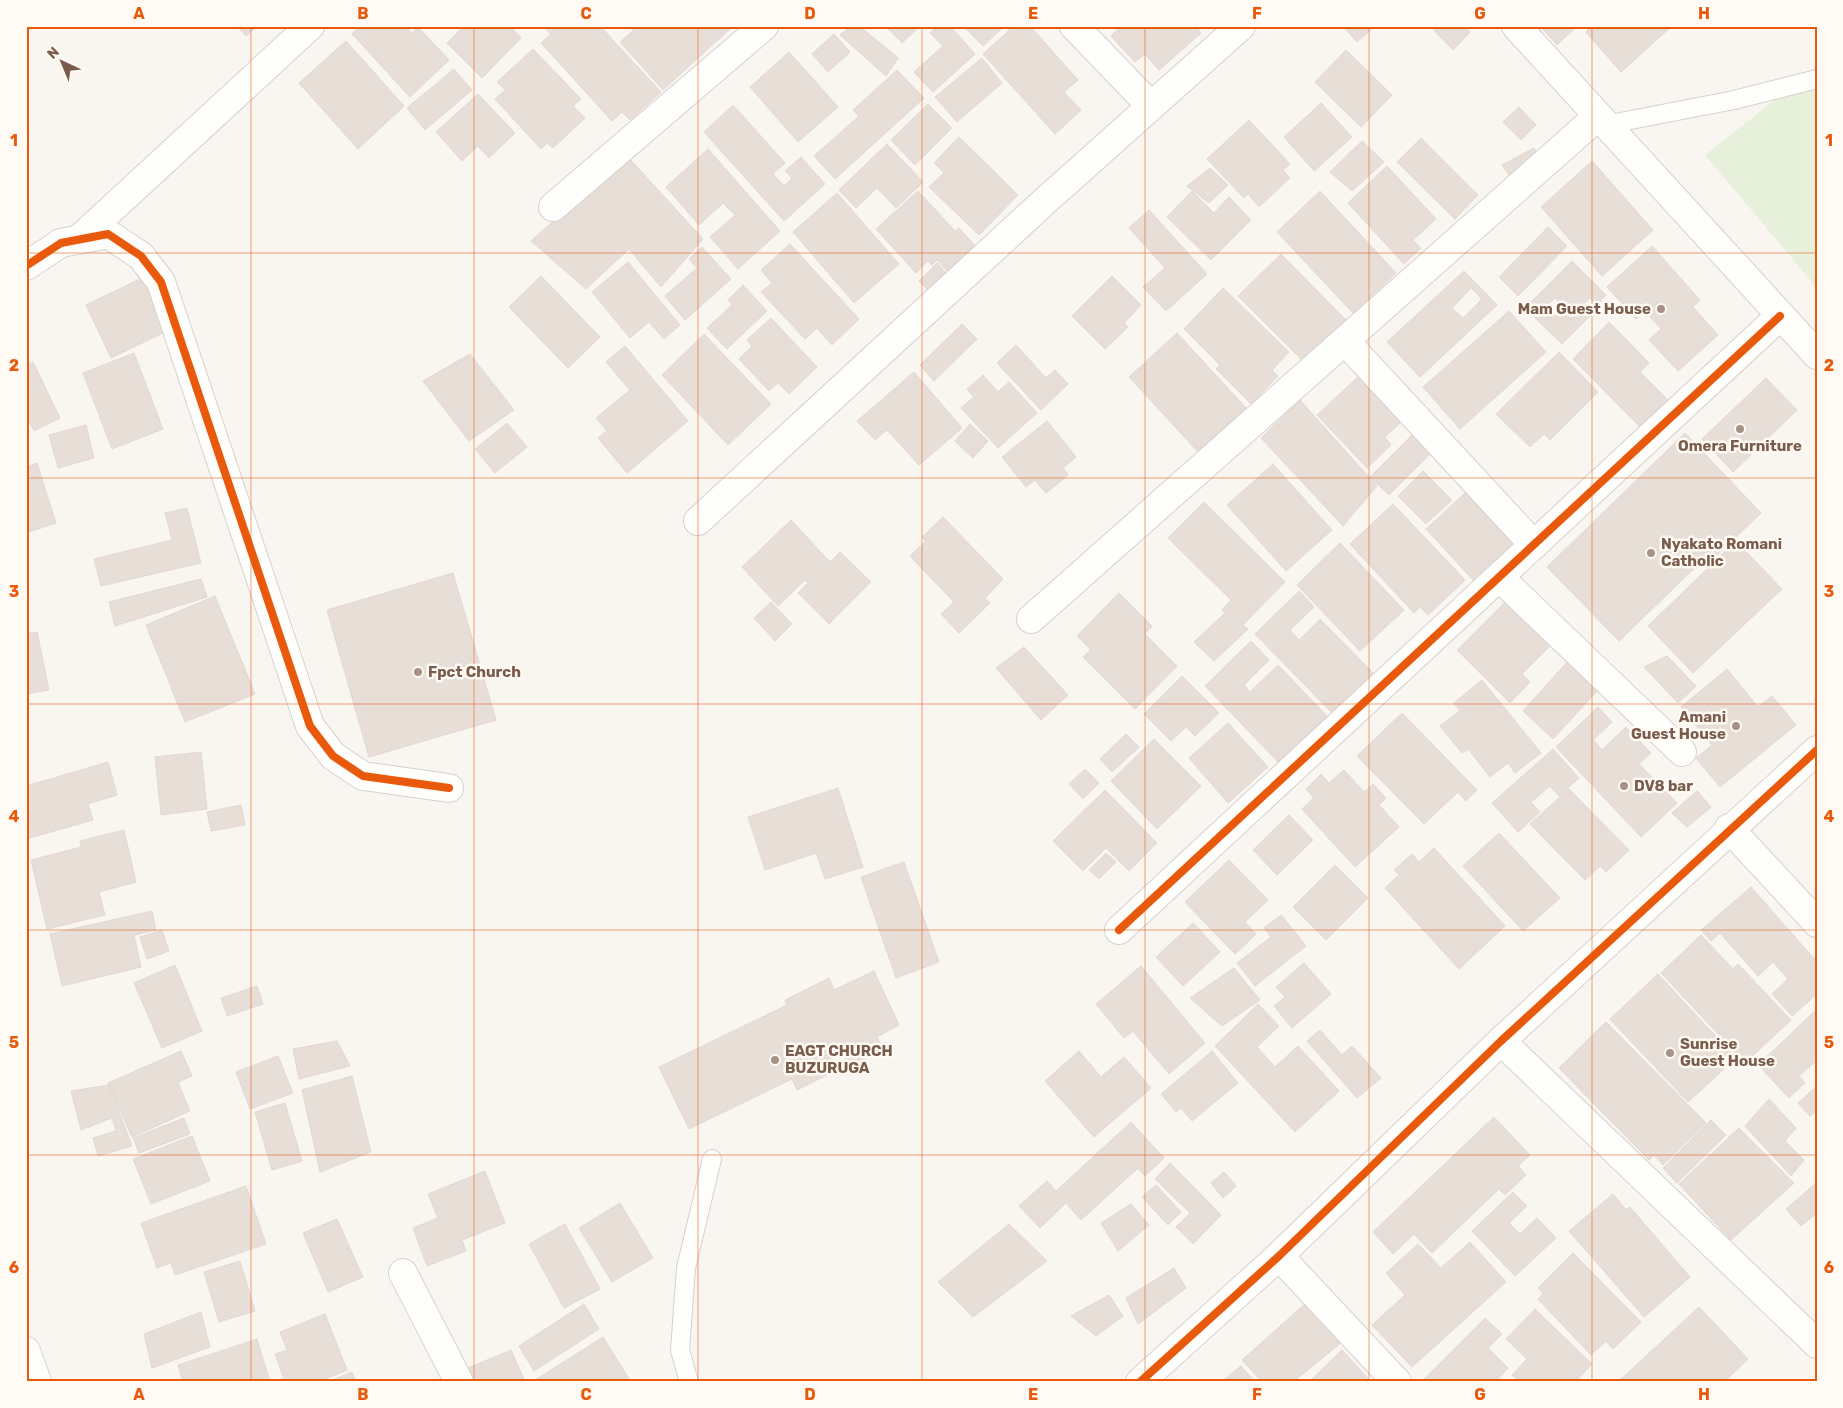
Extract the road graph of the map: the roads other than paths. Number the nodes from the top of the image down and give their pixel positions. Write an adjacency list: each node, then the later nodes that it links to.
1 (310, 26): 10 (street)
2 (764, 26): 9 (street)
3 (1074, 26): 7 (street)
4 (1241, 26): 7 (street)
5 (1516, 26): 8 (street)
6 (1817, 79): 8 (lane)
7 (1151, 106): 15 (street)
8 (1601, 121): 12 (street); 13 (street)
9 (553, 207)
10 (77, 241): 11 (street); 21 (street)
11 (26, 266)
12 (1780, 316): 14 (street); 16 (street)
13 (1345, 341): 16 (street); 18 (street)
14 (1817, 355)
15 (698, 521)
16 (1534, 545): 17 (street)
17 (1499, 577): 20 (street); 24 (street)
18 (1031, 619)
19 (1817, 750): 22 (street)
20 (1682, 752)
21 (449, 788)
22 (1730, 828): 23 (street); 25 (street)
23 (1817, 924)
24 (1119, 930)
25 (1501, 1041): 27 (street); 29 (street)
26 (712, 1159): 33 (lane)
27 (1279, 1256): 34 (street); 35 (street)
28 (403, 1273): 32 (street)
29 (1817, 1344)
30 (26, 1350): 31 (street)
31 (36, 1382)
32 (459, 1382)
33 (689, 1382)
34 (1140, 1382)
35 (1397, 1382)

